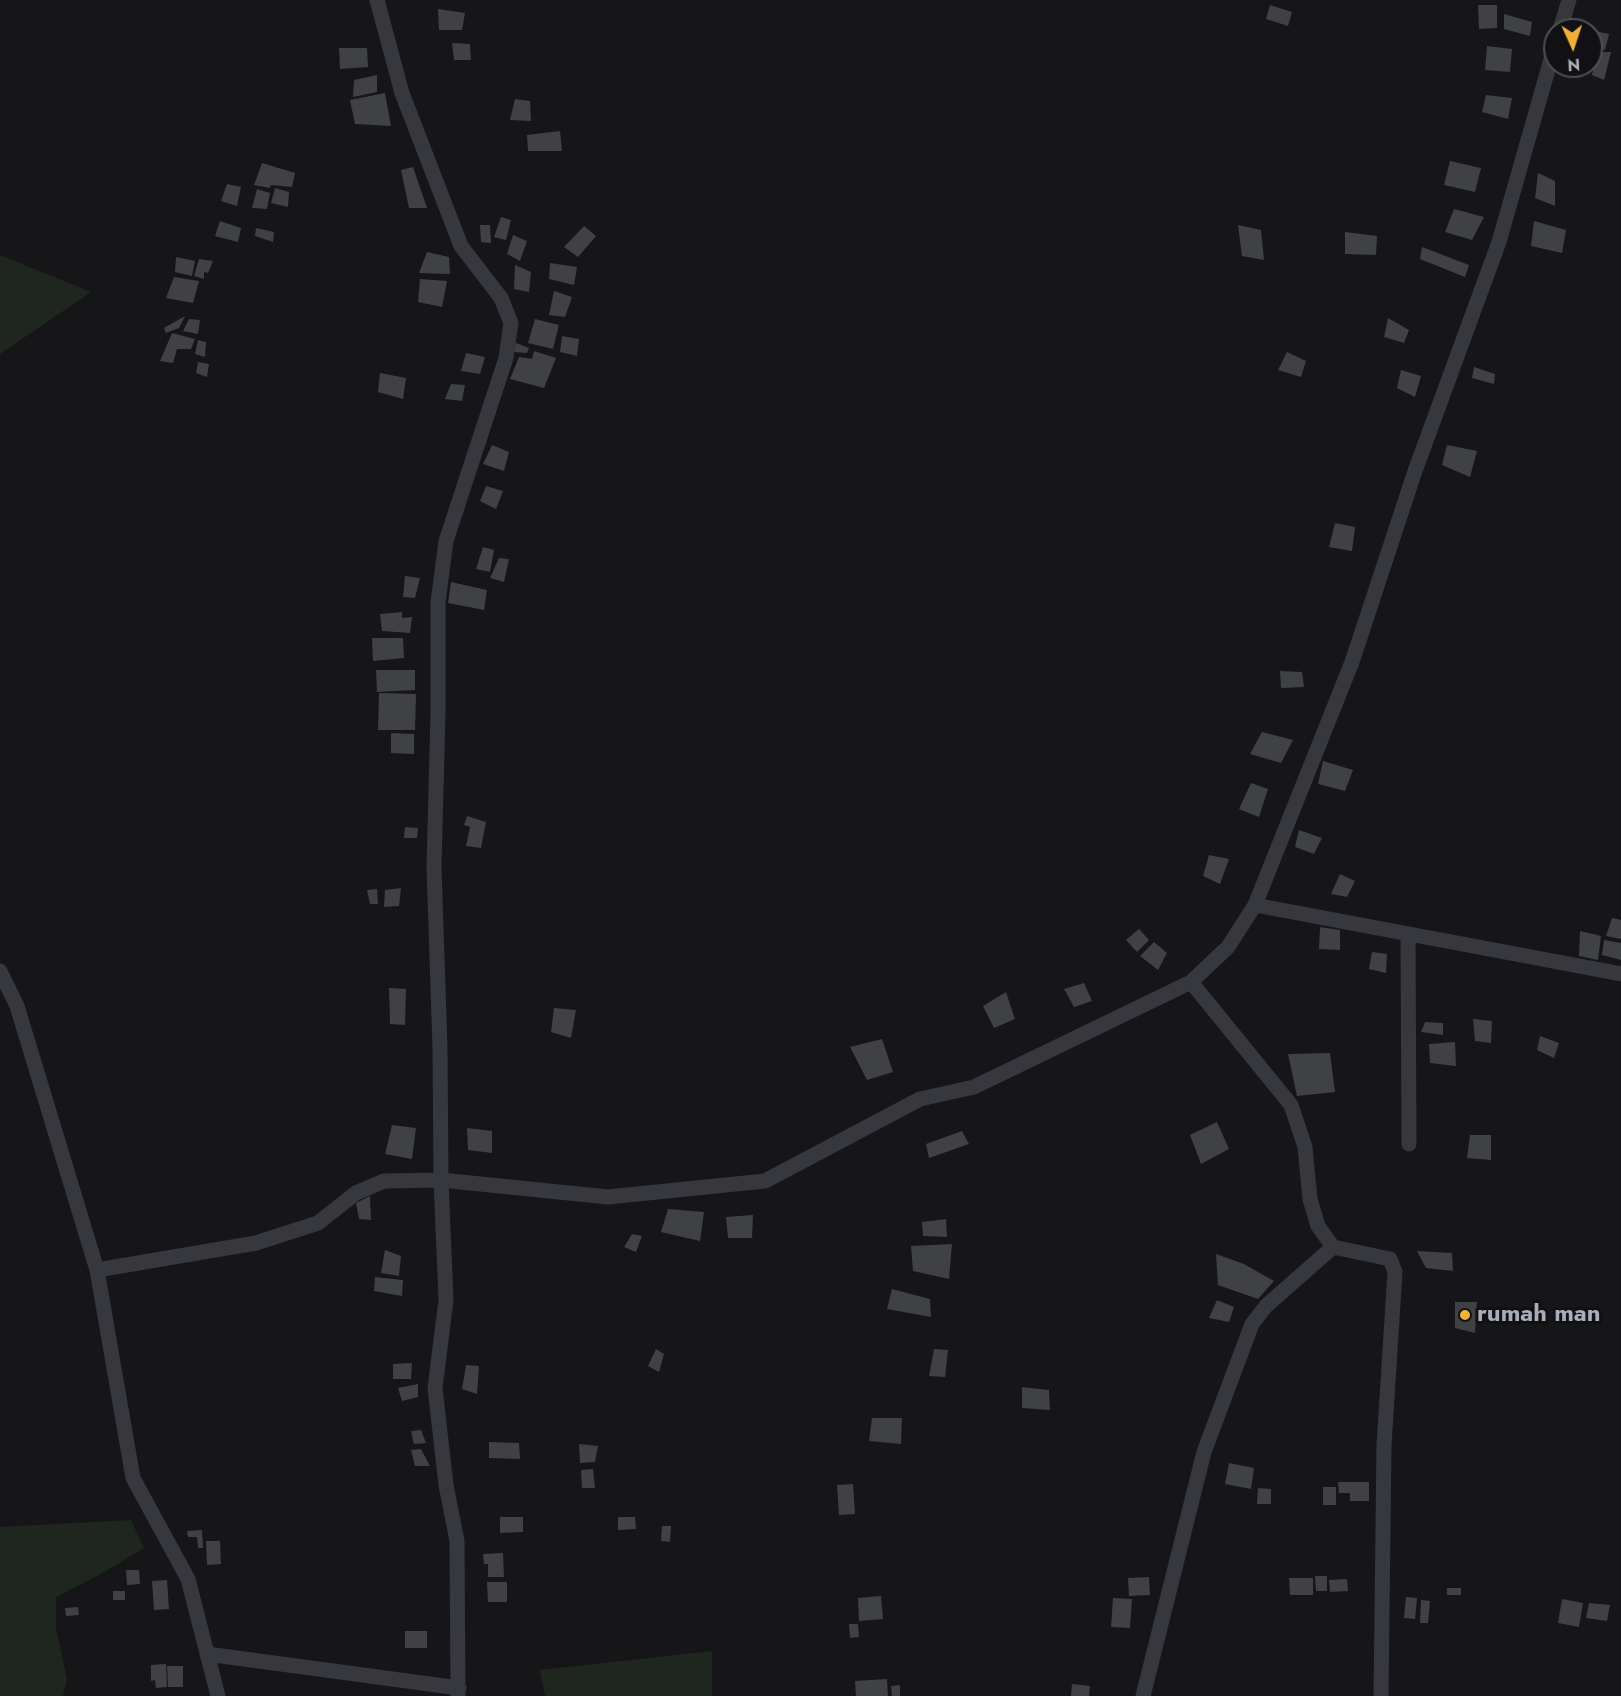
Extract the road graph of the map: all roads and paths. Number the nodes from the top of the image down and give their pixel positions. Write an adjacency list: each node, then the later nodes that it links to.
1 (376, 0): 11 (street)
2 (1569, 0): 3 (street)
3 (1564, 18)
4 (1546, 78): 5 (street)
5 (1255, 905): 6 (street); 9 (street)
6 (1408, 935): 8 (street); 10 (street)
7 (0, 971): 13 (street)
8 (1621, 974)
9 (1191, 982): 11 (street); 12 (street)
10 (1409, 1144)
11 (441, 1180): 13 (street); 15 (street)
12 (1333, 1247): 17 (street); 18 (street)
13 (97, 1270): 14 (street)
14 (207, 1654): 15 (street); 16 (street)
15 (458, 1692)
16 (218, 1696)
17 (1143, 1696)
18 (1381, 1696)

